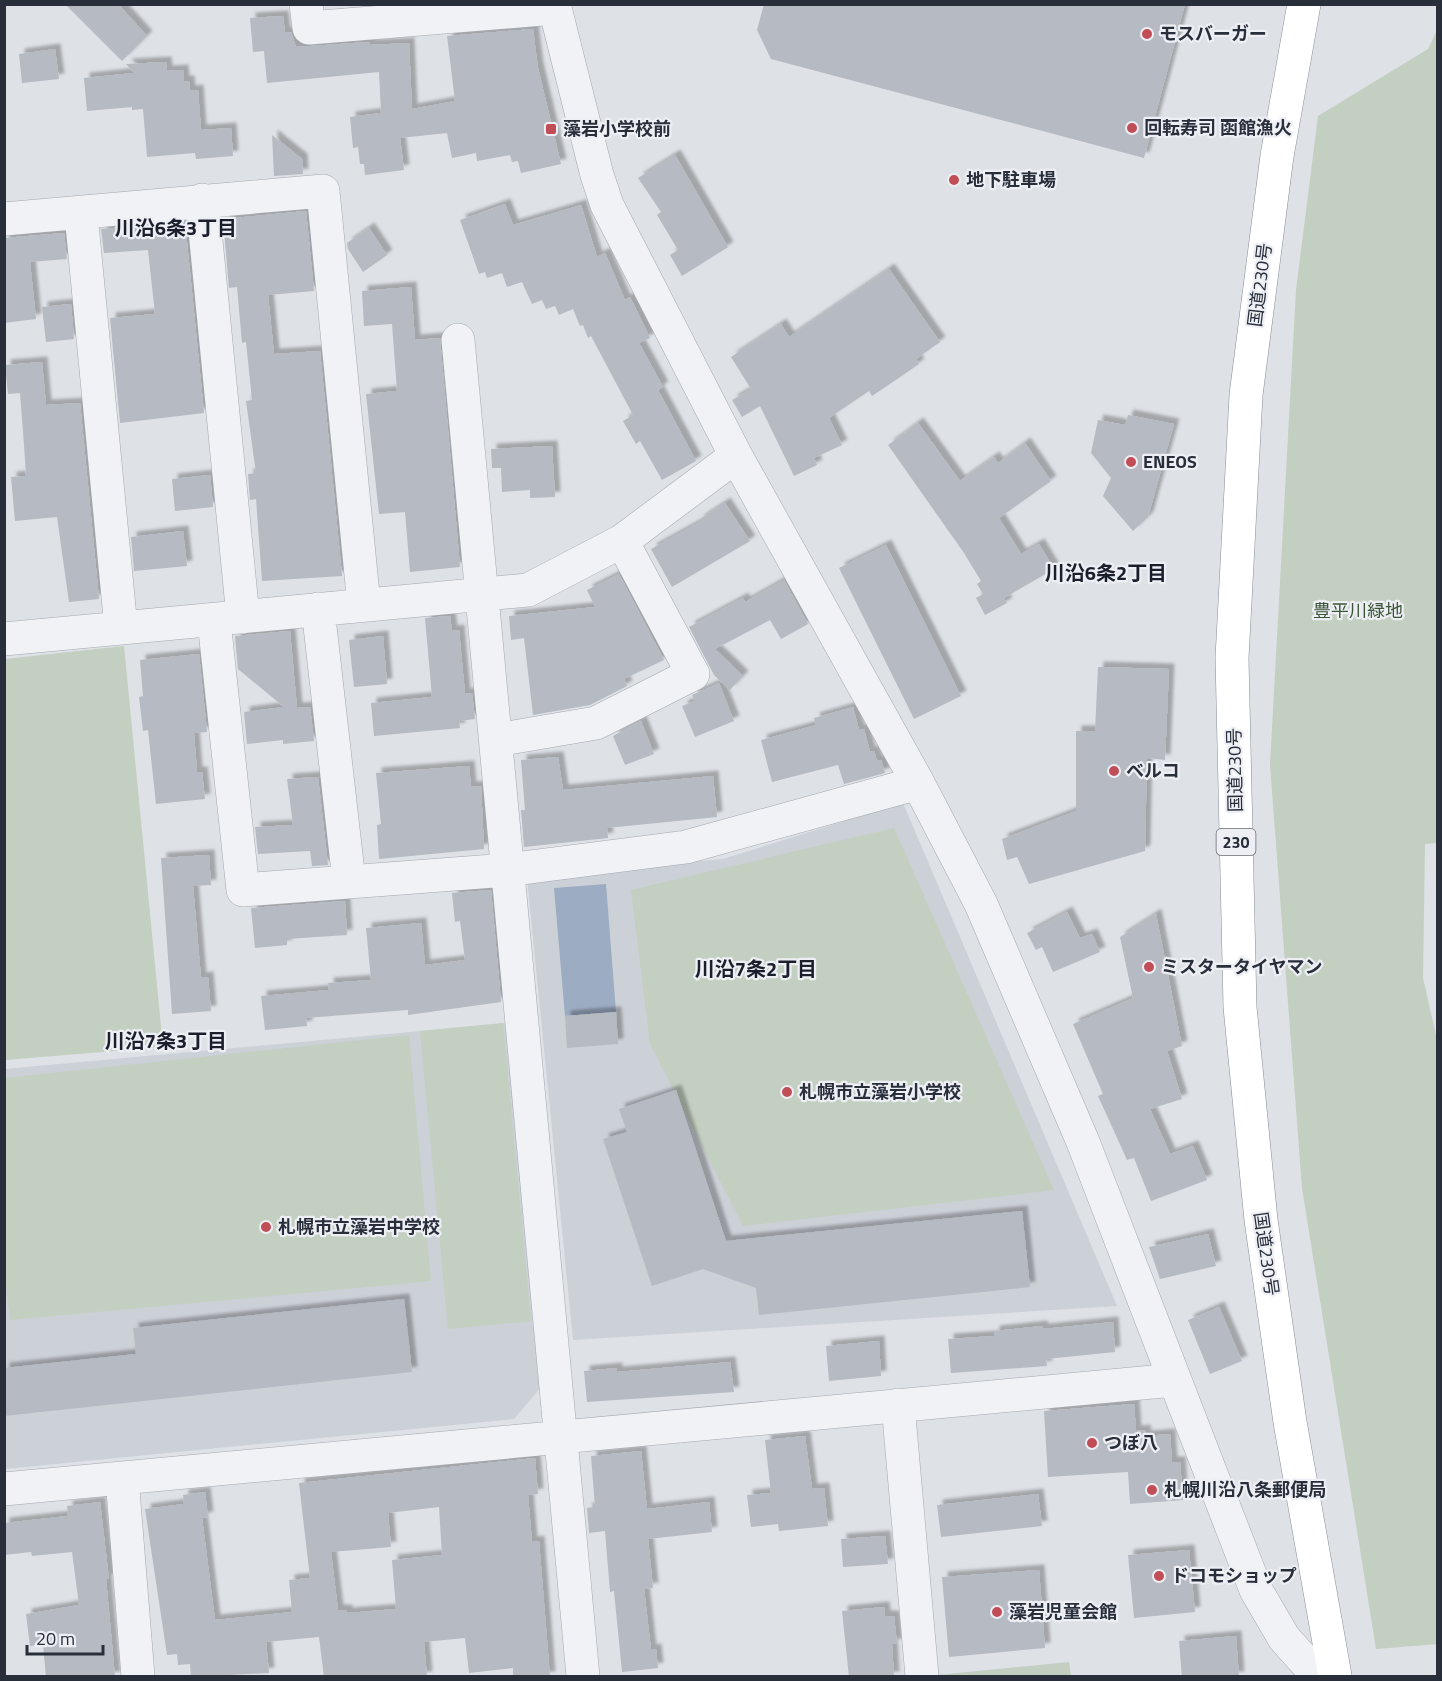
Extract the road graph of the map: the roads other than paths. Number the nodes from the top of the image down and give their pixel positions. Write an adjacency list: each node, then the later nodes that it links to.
1 (306, 4): 3 (street)
2 (1304, 4): 29 (highway, 国道230号 / 230)
3 (555, 6): 8 (street)
4 (202, 200): 5 (street); 11 (street); 13 (street)
5 (81, 214): 6 (street); 14 (street)
6 (4, 219)
7 (458, 340): 10 (street)
8 (736, 456): 9 (street); 17 (street)
9 (622, 541): 10 (street); 16 (street)
10 (483, 596): 11 (street); 16 (street)
11 (364, 605): 12 (street)
12 (318, 609): 13 (street); 19 (street)
13 (228, 619): 14 (street); 19 (street)
14 (121, 628): 15 (street)
15 (5, 636)
16 (497, 740): 18 (street)
17 (918, 783): 18 (street); 20 (street)
18 (507, 870): 19 (street); 22 (street)
19 (350, 881)
20 (1174, 1380): 21 (street); 28 (street)
21 (898, 1405): 22 (street); 27 (street)
22 (561, 1437): 23 (street); 26 (street)
23 (122, 1478): 24 (street); 25 (street)
24 (4, 1490)
25 (138, 1677)
26 (583, 1677)
27 (922, 1677)
28 (1318, 1677)
29 (1335, 1677)

